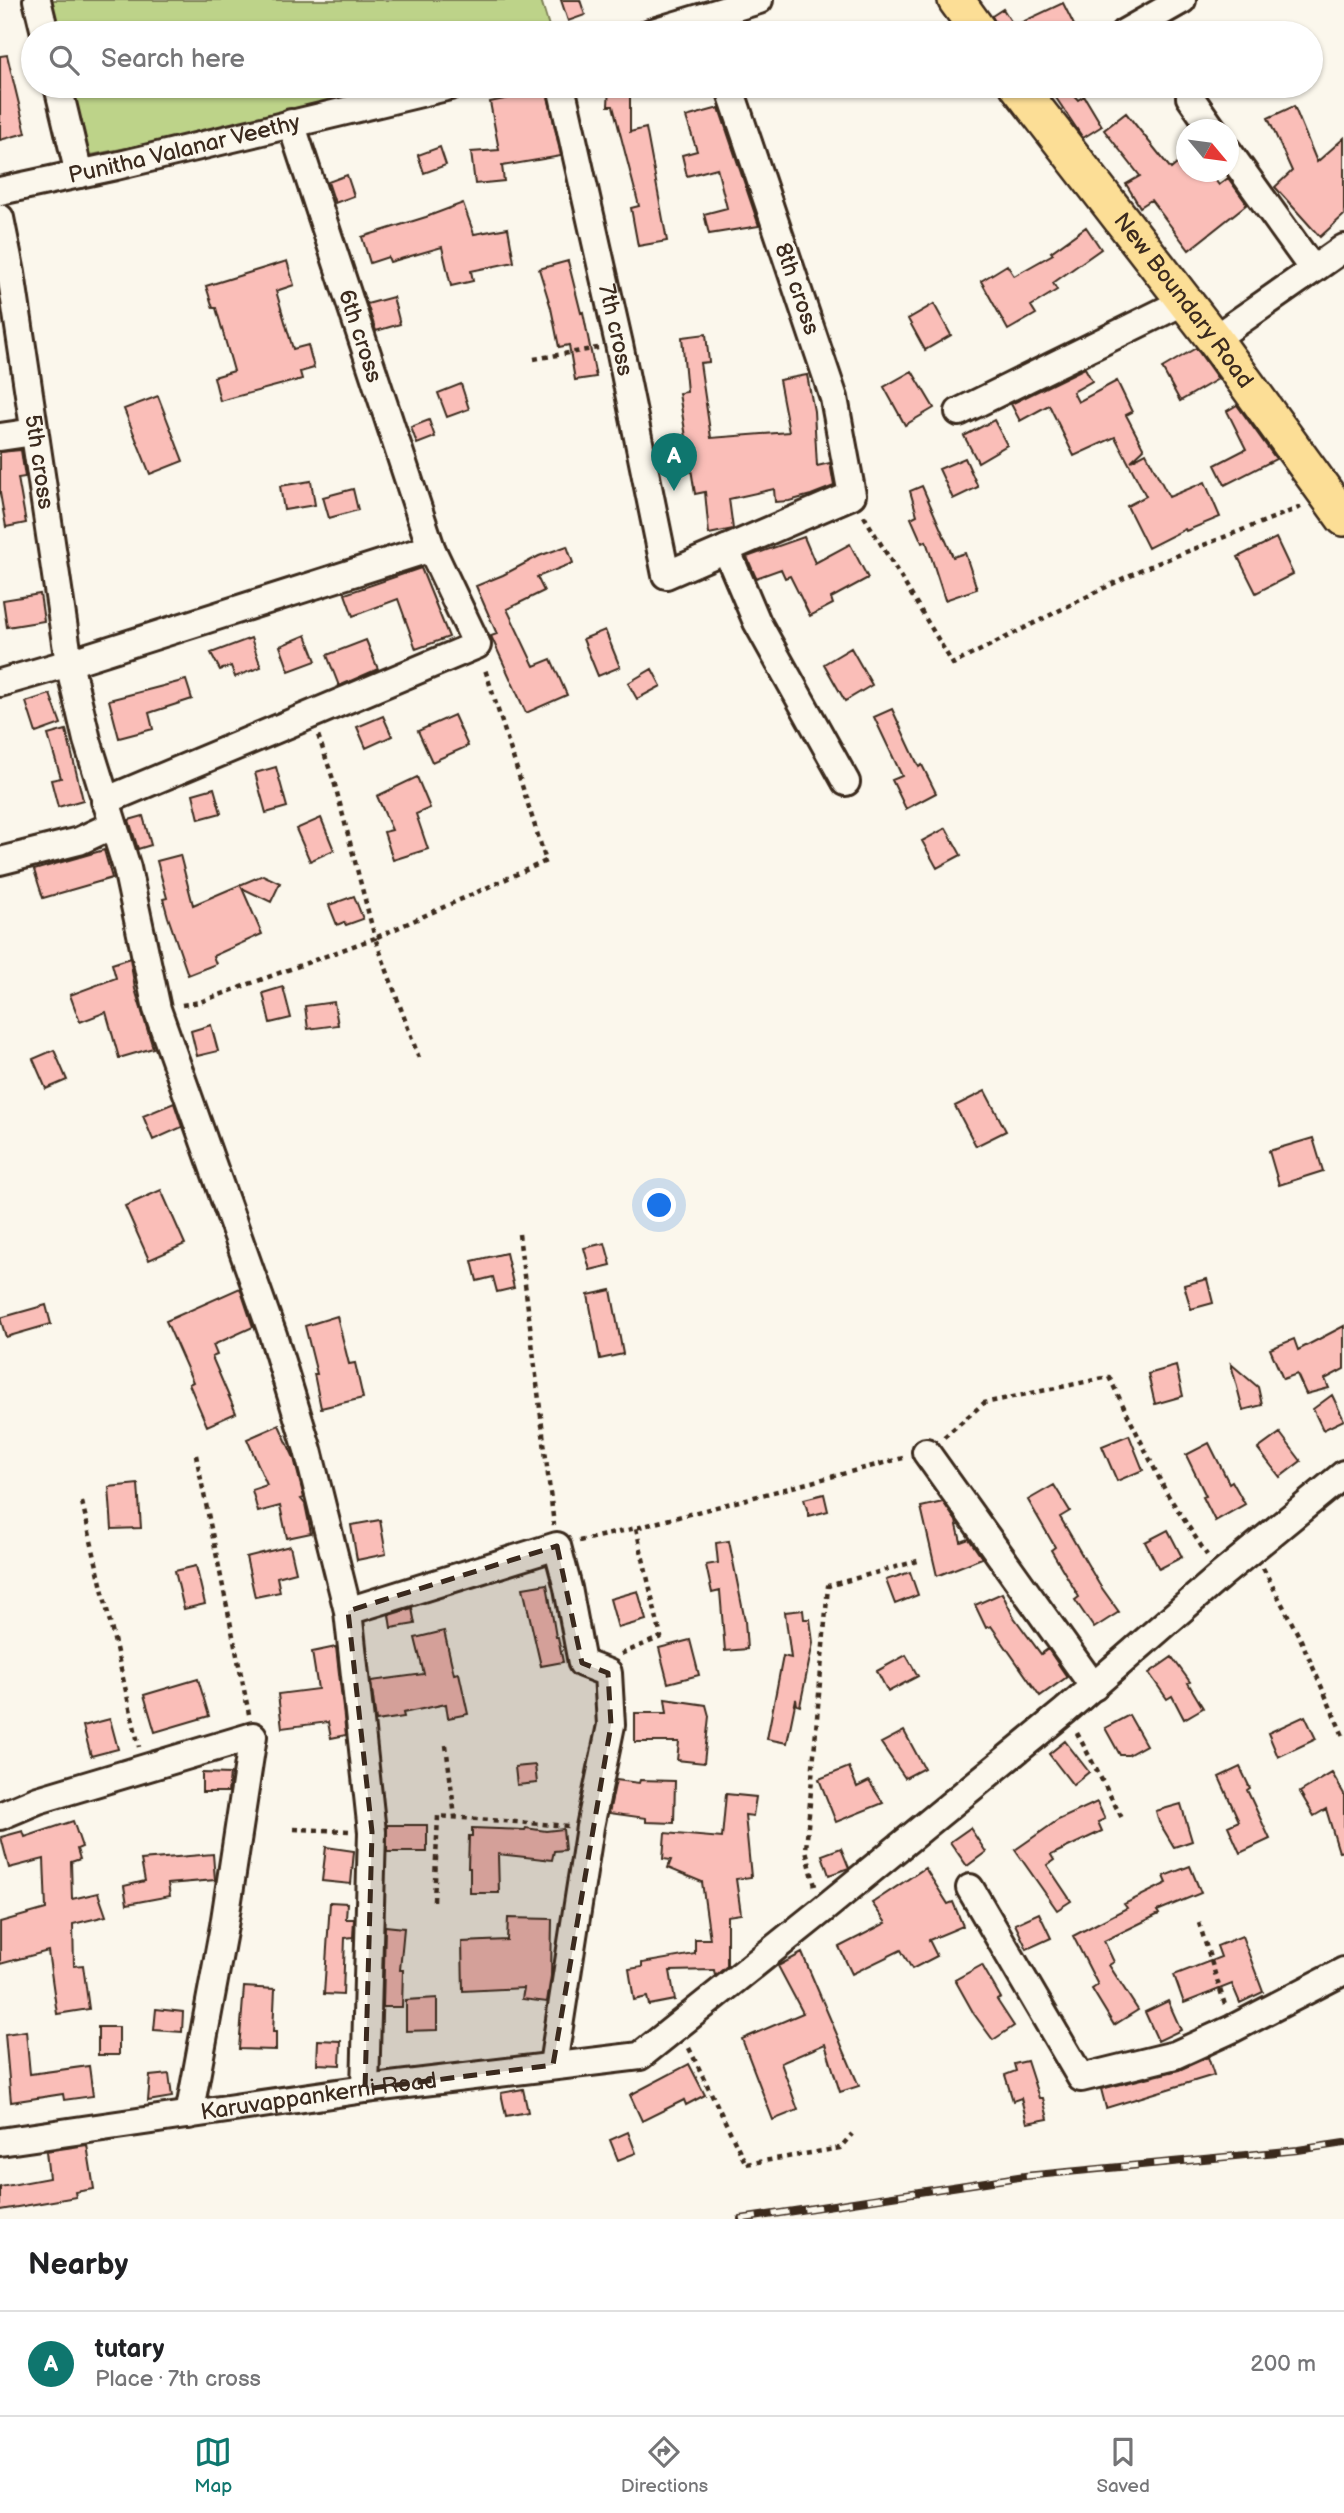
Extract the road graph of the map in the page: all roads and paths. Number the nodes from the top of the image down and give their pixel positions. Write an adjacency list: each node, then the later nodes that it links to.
1 (37, 0): 6 (street)
2 (759, 0): 5 (street)
3 (956, 0): 7 (main road)
4 (1182, 0): 8 (street)
5 (707, 16)
6 (42, 21)
7 (971, 21)
8 (1145, 21)
9 (61, 98): 18 (street)
10 (398, 98): 16 (street, Punitha Valanar Veethy)
11 (564, 98): 25 (street, 7th cross)
12 (733, 98): 30 (street, 8th cross)
13 (1033, 98): 23 (main road, New Boundary Road)
14 (1191, 98): 15 (street)
15 (1205, 119)
16 (291, 123): 18 (street, Punitha Valanar Veethy); 32 (street, 6th cross)
17 (1239, 166): 22 (street)
18 (79, 174): 19 (street, Punitha Valanar Veethy)
19 (0, 191)
20 (0, 218): 28 (street, 5th cross)
21 (1344, 248): 22 (street)
22 (1312, 268): 24 (street)
23 (1183, 302): 24 (main road, New Boundary Road); 27 (street)
24 (1214, 339): 31 (main road, New Boundary Road)
25 (619, 344): 26 (path); 33 (street, 7th cross)
26 (534, 359)
27 (959, 412)
28 (34, 432): 29 (street); 35 (street, 5th cross)
29 (0, 437)
30 (852, 495): 31 (path); 33 (street)
31 (1336, 507)
32 (431, 548): 34 (street, 6th cross); 35 (street)
33 (726, 549): 38 (street)
34 (477, 645): 37 (street); 41 (path)
35 (69, 663): 36 (street); 39 (street, 5th cross)
36 (0, 683)
37 (311, 715): 39 (street); 41 (path)
38 (846, 782)
39 (109, 813): 40 (street); 42 (street, 5th cross)
40 (0, 861)
41 (374, 938): 42 (path); 43 (path)
42 (156, 1009): 54 (street, 5th cross)
43 (419, 1058)
44 (519, 1234): 50 (path)
45 (926, 1452): 49 (path); 53 (path); 56 (street)
46 (195, 1455): 58 (path)
47 (1344, 1474): 51 (street)
48 (82, 1502): 61 (path)
49 (636, 1528): 50 (path); 55 (path)
50 (557, 1546): 54 (street); 55 (street)
51 (1253, 1549): 53 (street); 59 (path)
52 (921, 1559): 70 (path)
53 (1221, 1575): 56 (street)
54 (348, 1611): 67 (street, 5th cross)
55 (608, 1673): 65 (street)
56 (1094, 1687): 57 (street)
57 (1065, 1711): 64 (path); 70 (street)
58 (253, 1736): 61 (street); 77 (street)
59 (1344, 1738)
60 (446, 1745): 63 (path)
61 (144, 1769): 62 (street)
62 (0, 1816)
63 (455, 1817): 65 (path); 69 (path)
64 (1122, 1818)
65 (590, 1827): 75 (street)
66 (294, 1829): 67 (path)
67 (372, 1832): 76 (street, 5th cross)
68 (970, 1888): 74 (street)
69 (434, 1900)
70 (821, 1911): 73 (street)
71 (1199, 1923): 74 (path)
72 (1344, 1971): 74 (street)
73 (677, 2026): 75 (street, Karuvappankerni Road); 78 (path)
74 (1232, 2029)
75 (554, 2065): 76 (street, Karuvappankerni Road)
76 (365, 2089): 77 (street, Karuvappankerni Road)
77 (189, 2115): 79 (street, Karuvappankerni Road)
78 (852, 2134)
79 (0, 2142)

